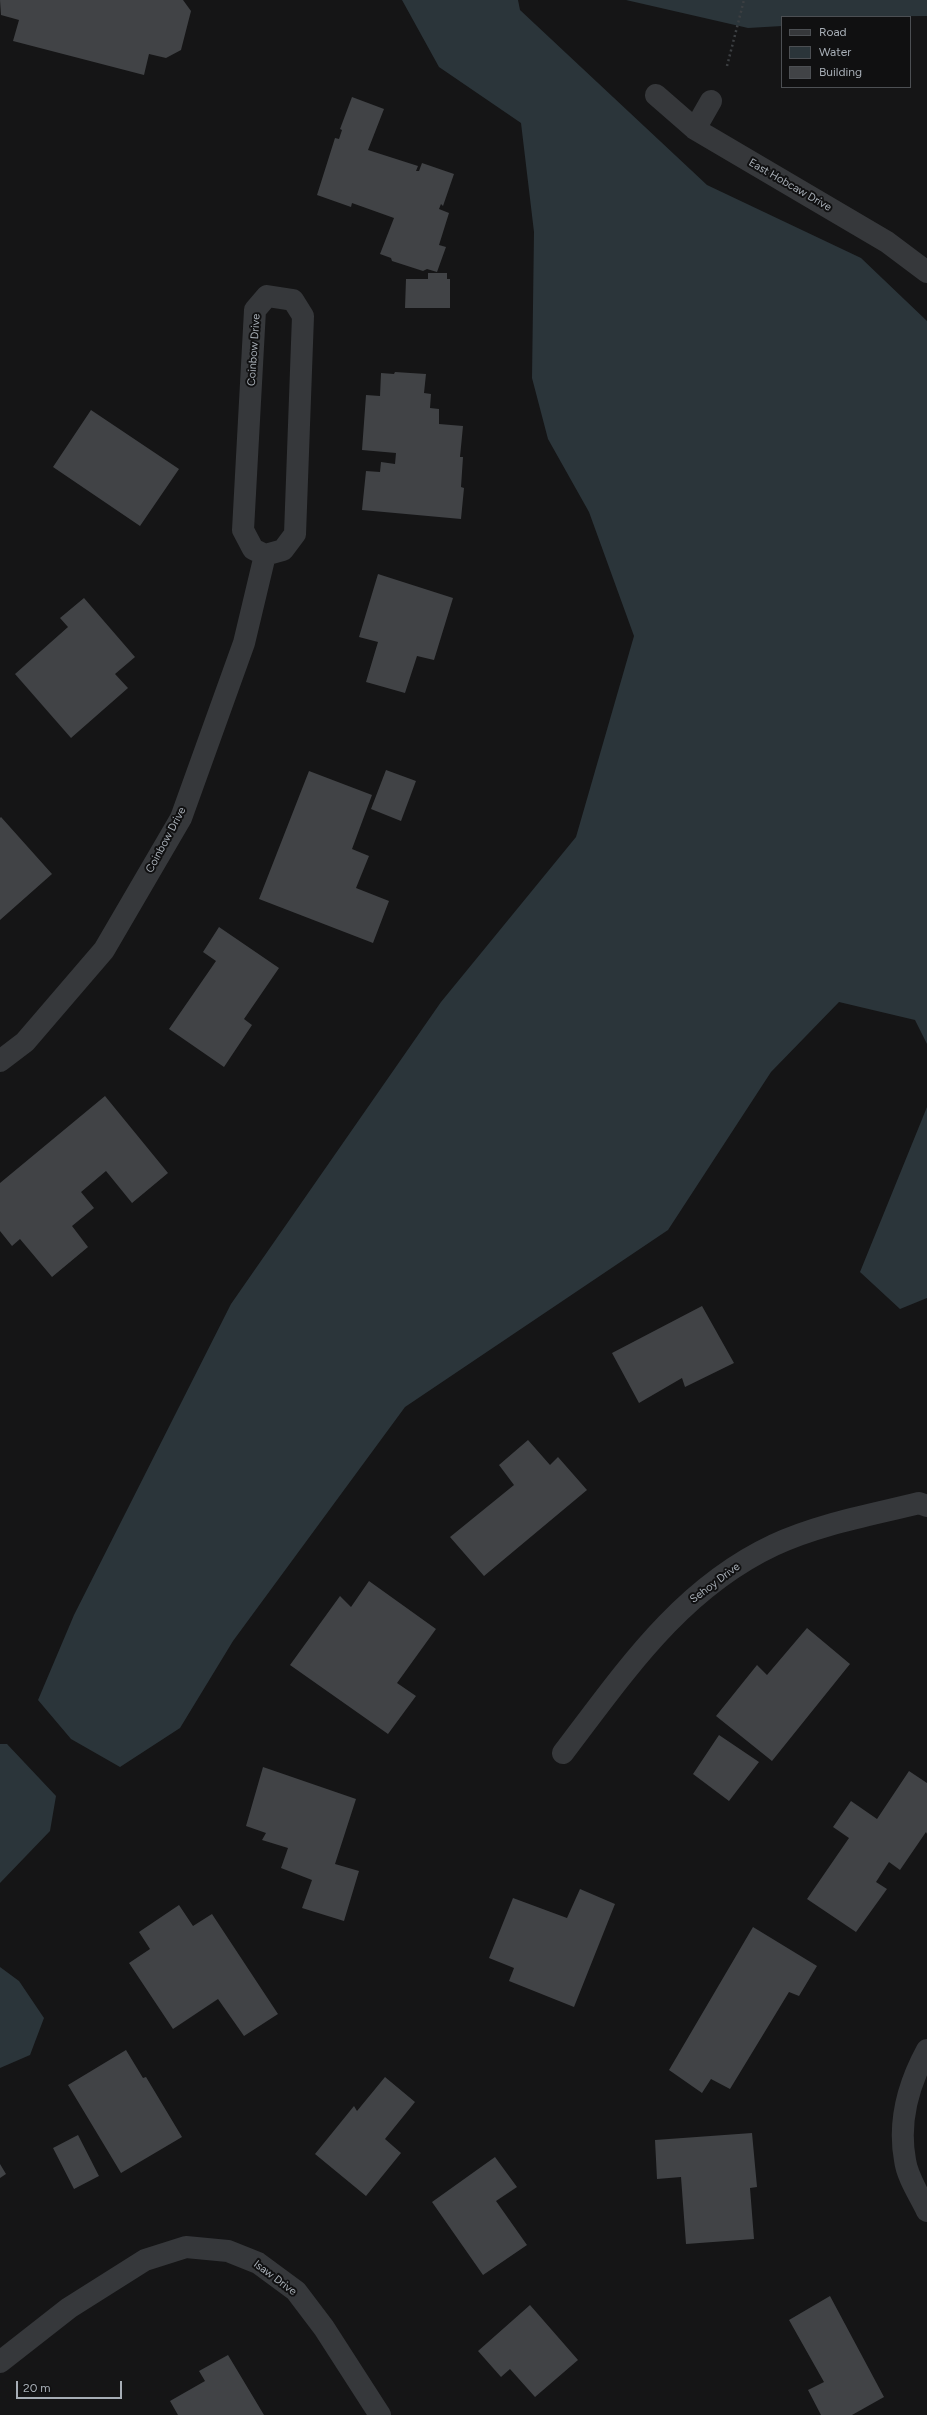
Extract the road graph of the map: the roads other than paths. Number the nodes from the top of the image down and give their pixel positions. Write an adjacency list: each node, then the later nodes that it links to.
1 (656, 94): 3 (street, East Hobcaw Drive)
2 (711, 101): 3 (street)
3 (695, 129): 4 (street, East Hobcaw Drive)
4 (927, 272)
5 (265, 555): 5 (street, Coinbow Drive); 6 (street, Coinbow Drive)
6 (0, 1061)
7 (927, 1506): 8 (street, Sehoy Drive)
8 (563, 1753)
9 (927, 2050): 10 (street)
10 (927, 2211)
11 (0, 2362): 12 (street, Isaw Drive)
12 (380, 2415)

